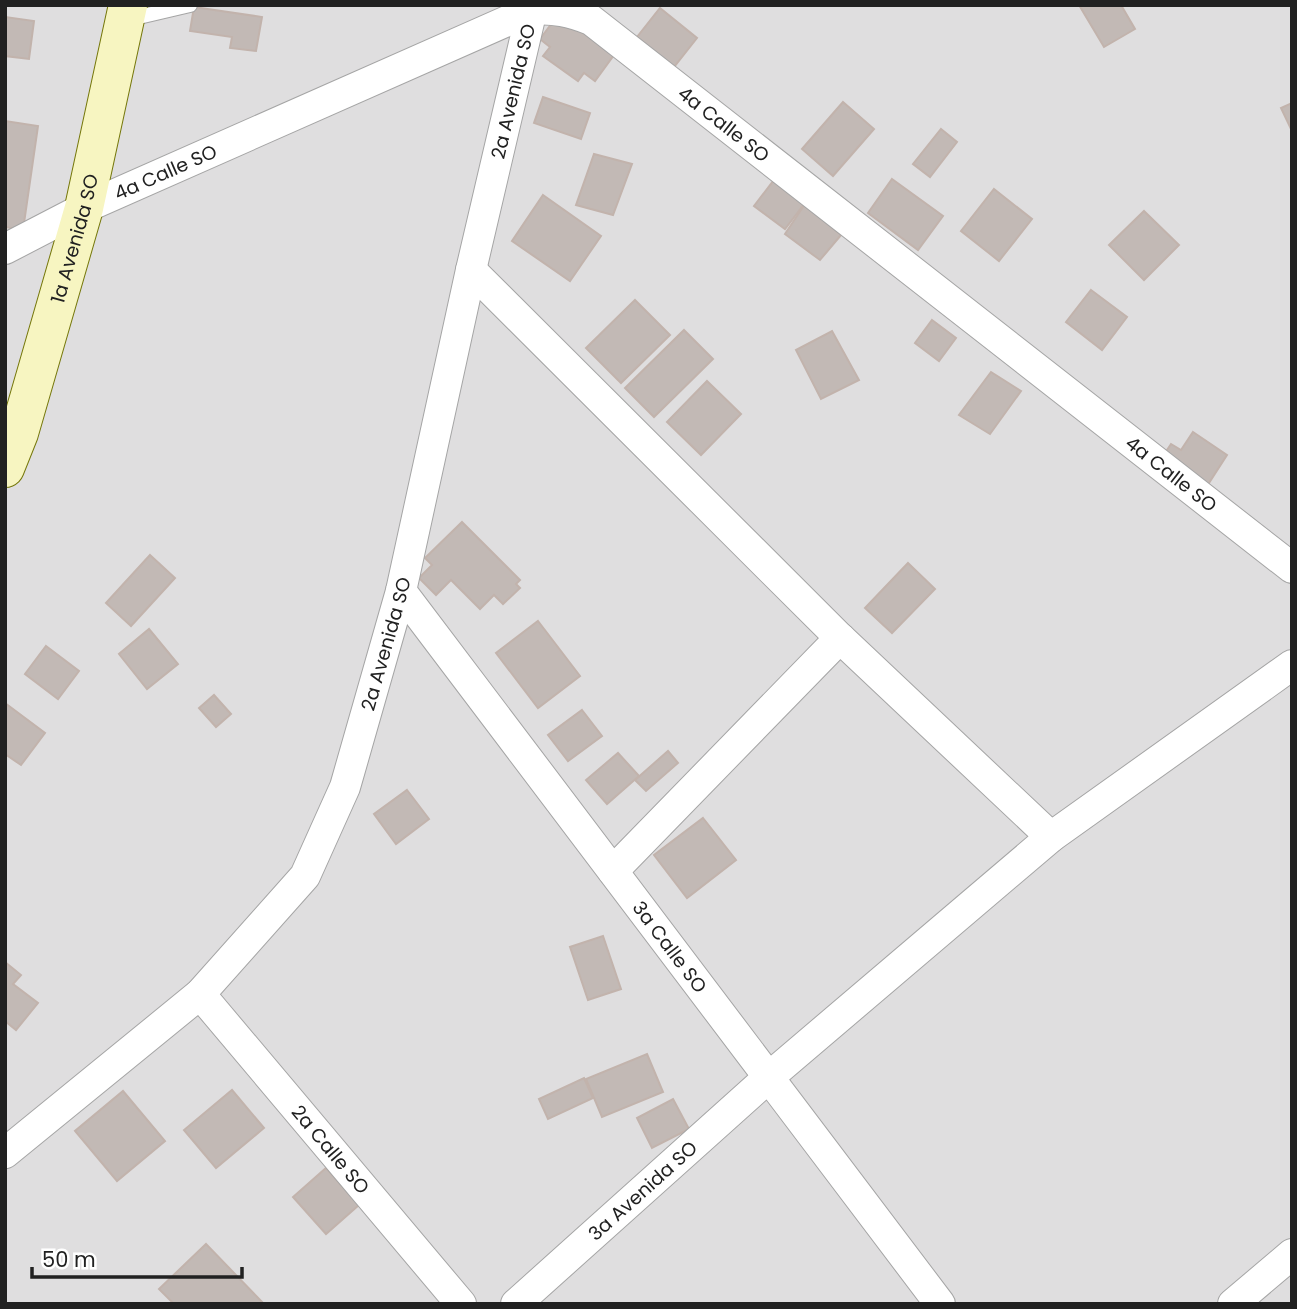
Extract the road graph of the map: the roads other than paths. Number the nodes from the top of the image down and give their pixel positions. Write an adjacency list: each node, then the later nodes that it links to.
1 (190, 5): 3 (lane)
2 (533, 8): 4 (street, 4a Calle SO); 6 (street, 2a Avenida SO); 8 (street, 4a Calle SO)
3 (127, 13): 4 (main road, 1a Avenida SO)
4 (84, 208): 5 (street, 4a Calle SO); 7 (main road, 1a Avenida SO)
5 (5, 249)
6 (471, 270): 9 (street, 2a Avenida SO); 10 (street)
7 (5, 468)
8 (1292, 568)
9 (401, 591): 13 (street, 3a Calle SO); 14 (street, 2a Avenida SO)
10 (839, 638): 12 (street); 13 (street)
11 (1292, 665): 12 (street, 3a Avenida SO)
12 (1051, 837): 15 (street, 3a Avenida SO)
13 (613, 871): 15 (street, 3a Calle SO)
14 (200, 994): 16 (street, 2a Avenida SO); 18 (street, 2a Calle SO)
15 (769, 1077): 19 (street, 3a Avenida SO); 20 (street, 3a Calle SO)
16 (8, 1143)
17 (1292, 1254): 21 (street)
18 (461, 1304)
19 (516, 1304)
20 (940, 1304)
21 (1233, 1304)

